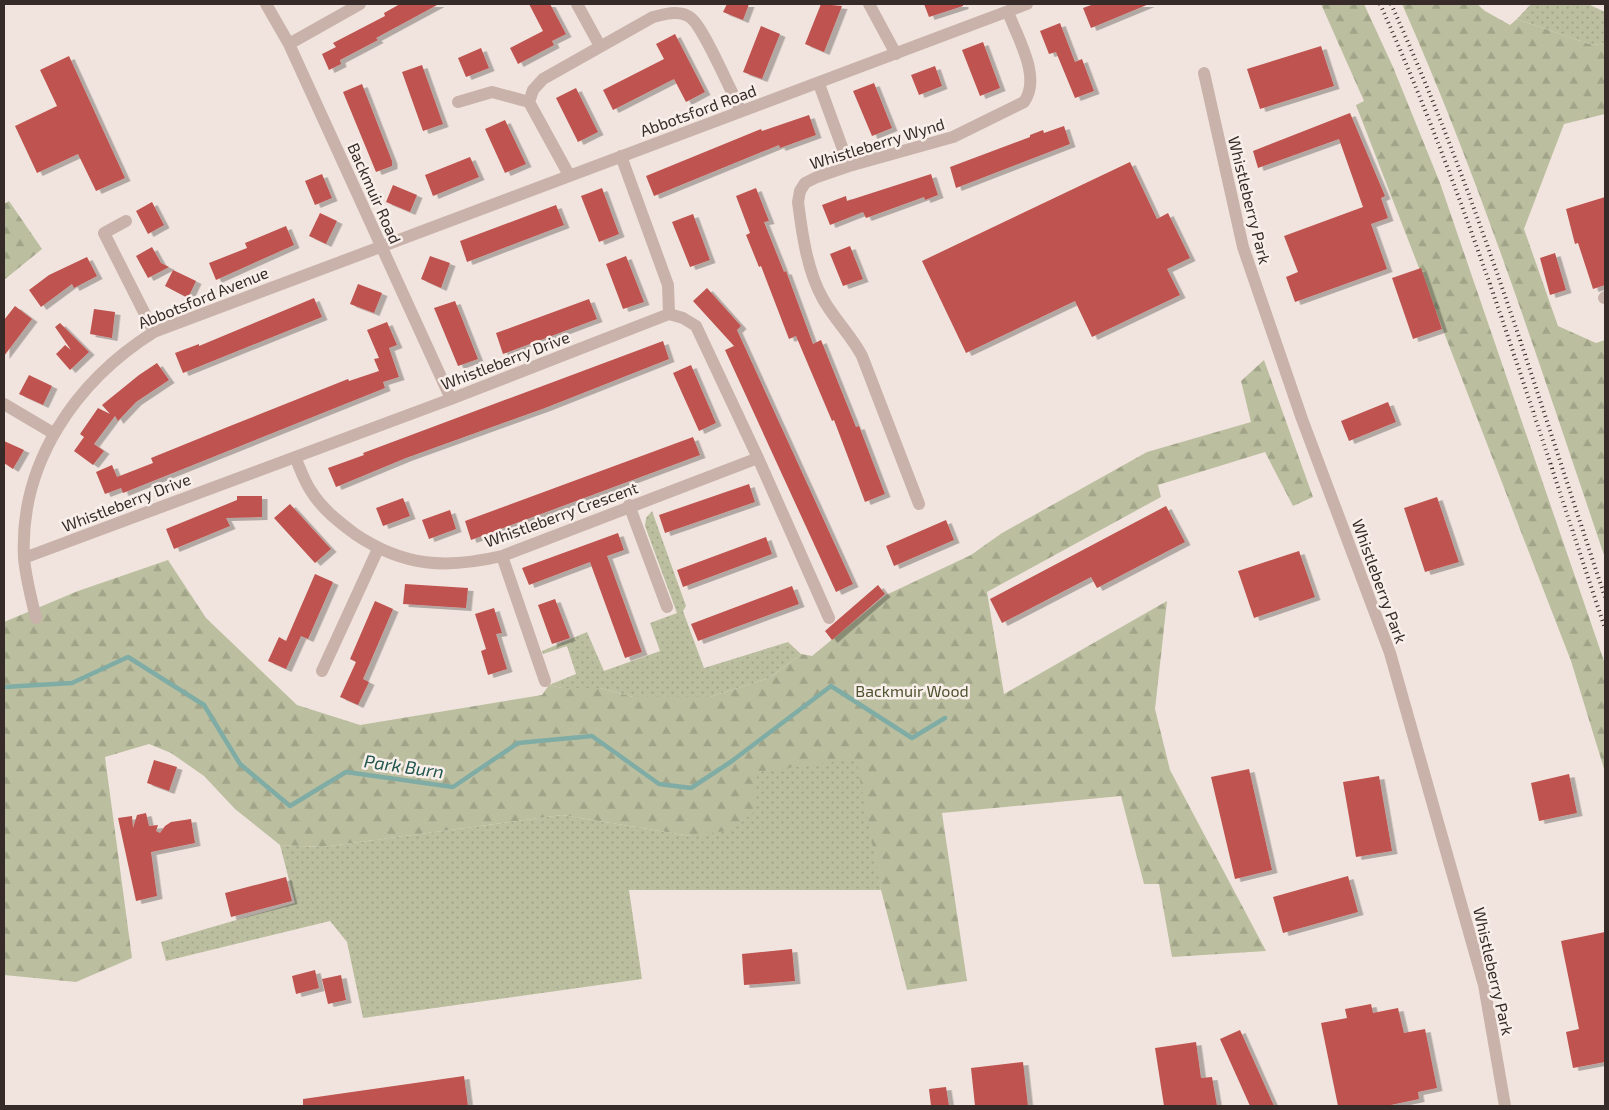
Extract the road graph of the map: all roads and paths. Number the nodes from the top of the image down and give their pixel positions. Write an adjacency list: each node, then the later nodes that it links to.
1 (266, 4): 7 (street, Backmuir Road)
2 (360, 4): 7 (street)
3 (577, 4): 8 (street)
4 (870, 4): 9 (street)
5 (1027, 4): 6 (street, Abbotsford Road)
6 (1008, 12): 9 (street, Abbotsford Road); 16 (street, Whistleberry Wynd)
7 (289, 44): 19 (street, Backmuir Road)
8 (600, 46): 13 (street); 14 (street)
9 (896, 54): 11 (street, Abbotsford Road)
10 (1204, 73): 37 (street, Whistleberry Park)
11 (819, 84): 14 (street, Abbotsford Road); 16 (street)
12 (458, 102): 13 (street)
13 (528, 102): 17 (street)
14 (741, 111): 15 (street, Abbotsford Road)
15 (621, 156): 17 (street, Abbotsford Road); 20 (street)
16 (849, 166): 27 (street, Whistleberry Wynd)
17 (569, 175): 19 (street, Abbotsford Road)
18 (126, 221): 21 (street)
19 (381, 245): 21 (street, Abbotsford Avenue); 22 (street, Backmuir Road)
20 (669, 314): 22 (street, Whistleberry Drive); 26 (street)
21 (154, 332): 24 (street, Abbotsford Avenue)
22 (451, 399): 25 (street, Whistleberry Drive)
23 (4, 404): 24 (street)
24 (53, 433): 31 (street, Abbotsford Avenue)
25 (295, 456): 29 (street, Whistleberry Crescent); 31 (street, Whistleberry Drive)
26 (758, 458): 28 (street, Whistleberry Crescent); 34 (street)
27 (919, 504)
28 (629, 506): 30 (street, Whistleberry Crescent); 32 (street)
29 (378, 549): 30 (street, Whistleberry Crescent); 35 (street)
30 (502, 556): 36 (street)
31 (24, 558): 33 (street, Abbotsford Avenue)
32 (667, 607)
33 (36, 618)
34 (829, 618)
35 (322, 671)
36 (545, 681)
37 (1505, 1106)

